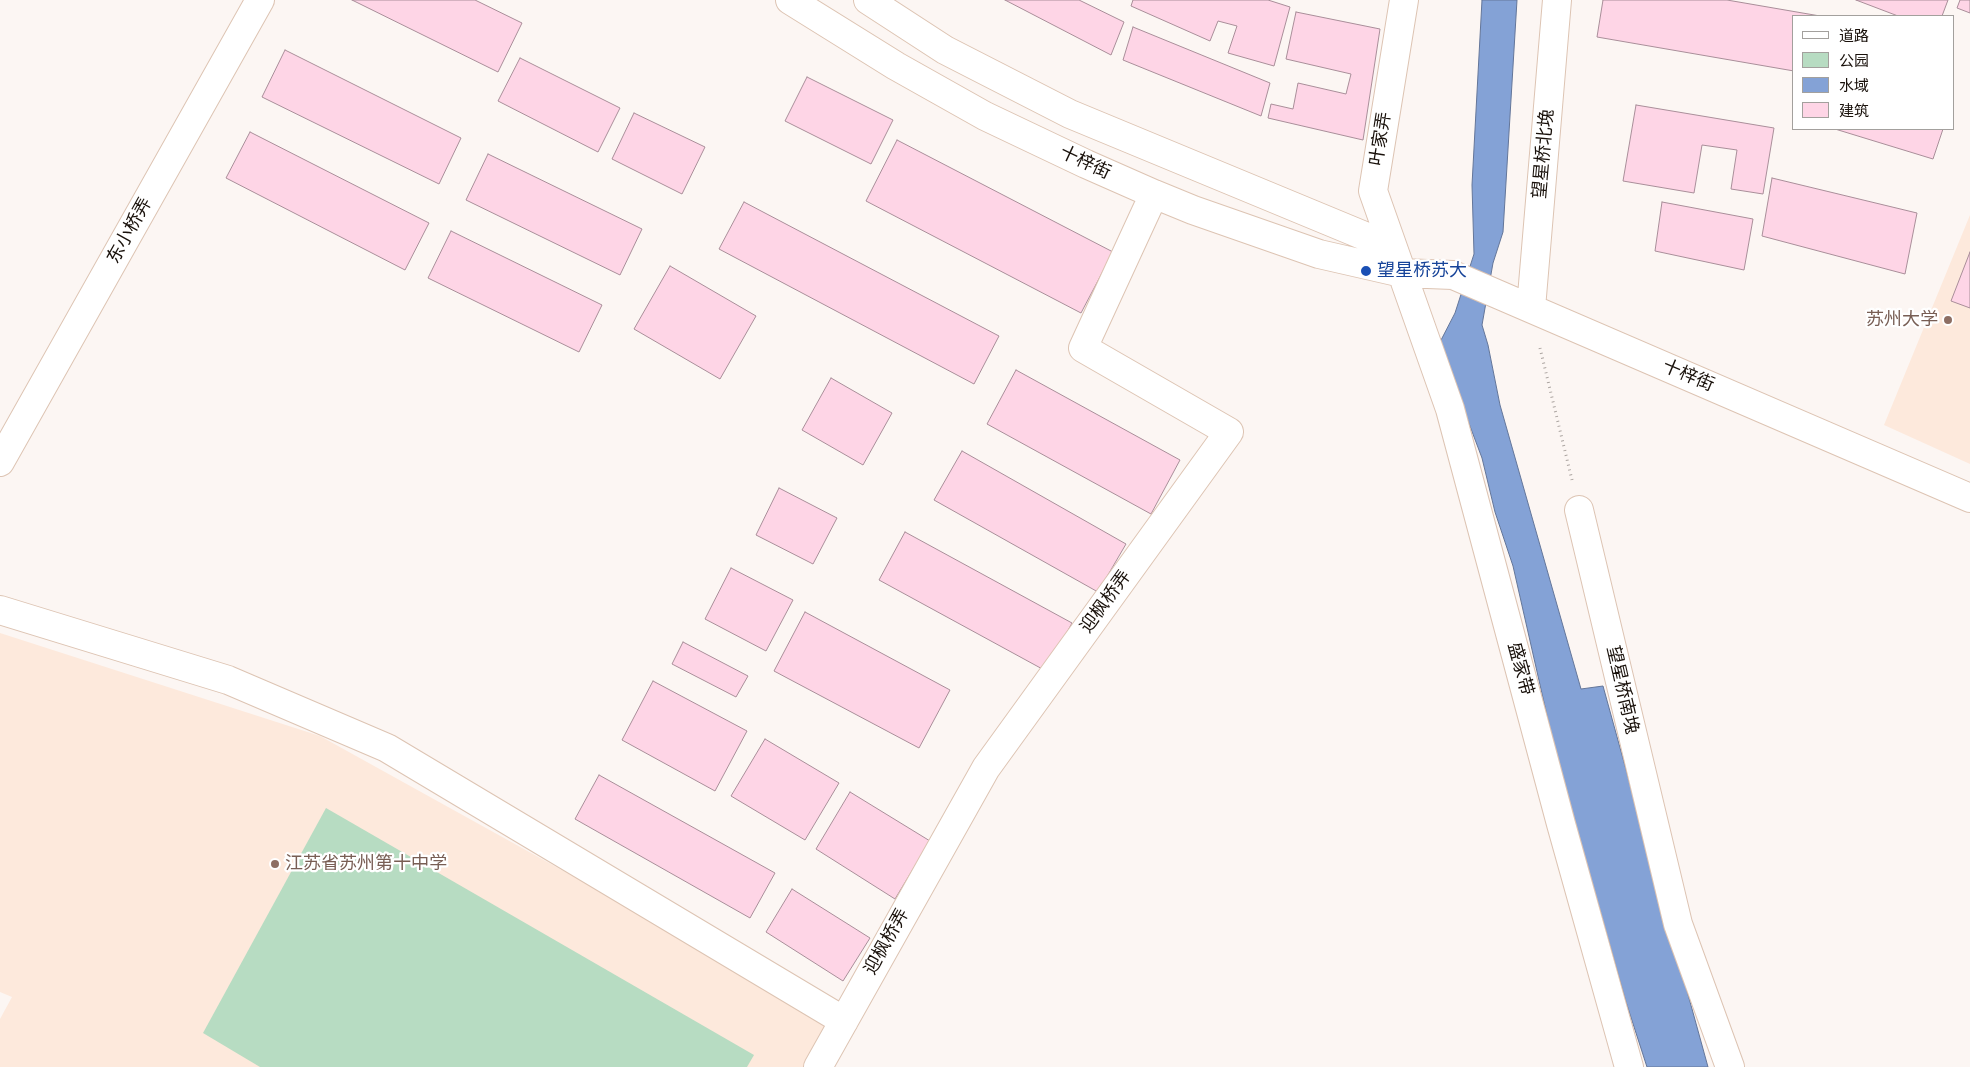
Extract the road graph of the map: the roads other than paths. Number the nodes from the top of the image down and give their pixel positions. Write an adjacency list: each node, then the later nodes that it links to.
1 (260, 0): 9 (street, 东小桥弄)
2 (790, 0): 6 (street, 十梓街)
3 (868, 0): 7 (street)
4 (1404, 0): 7 (street, 叶家弄)
5 (1557, 0): 8 (street, 望星桥北堍)
6 (1154, 194): 7 (street, 十梓街); 13 (street, 迎枫桥弄)
7 (1402, 273): 8 (street, 十梓街); 15 (street, 盛家带)
8 (1531, 308): 10 (street, 十梓街)
9 (0, 462)
10 (1970, 498)
11 (1579, 510): 16 (street, 望星桥南堍)
12 (0, 610): 13 (street)
13 (844, 1021): 14 (street, 迎枫桥弄)
14 (818, 1067)
15 (1630, 1067)
16 (1730, 1067)

